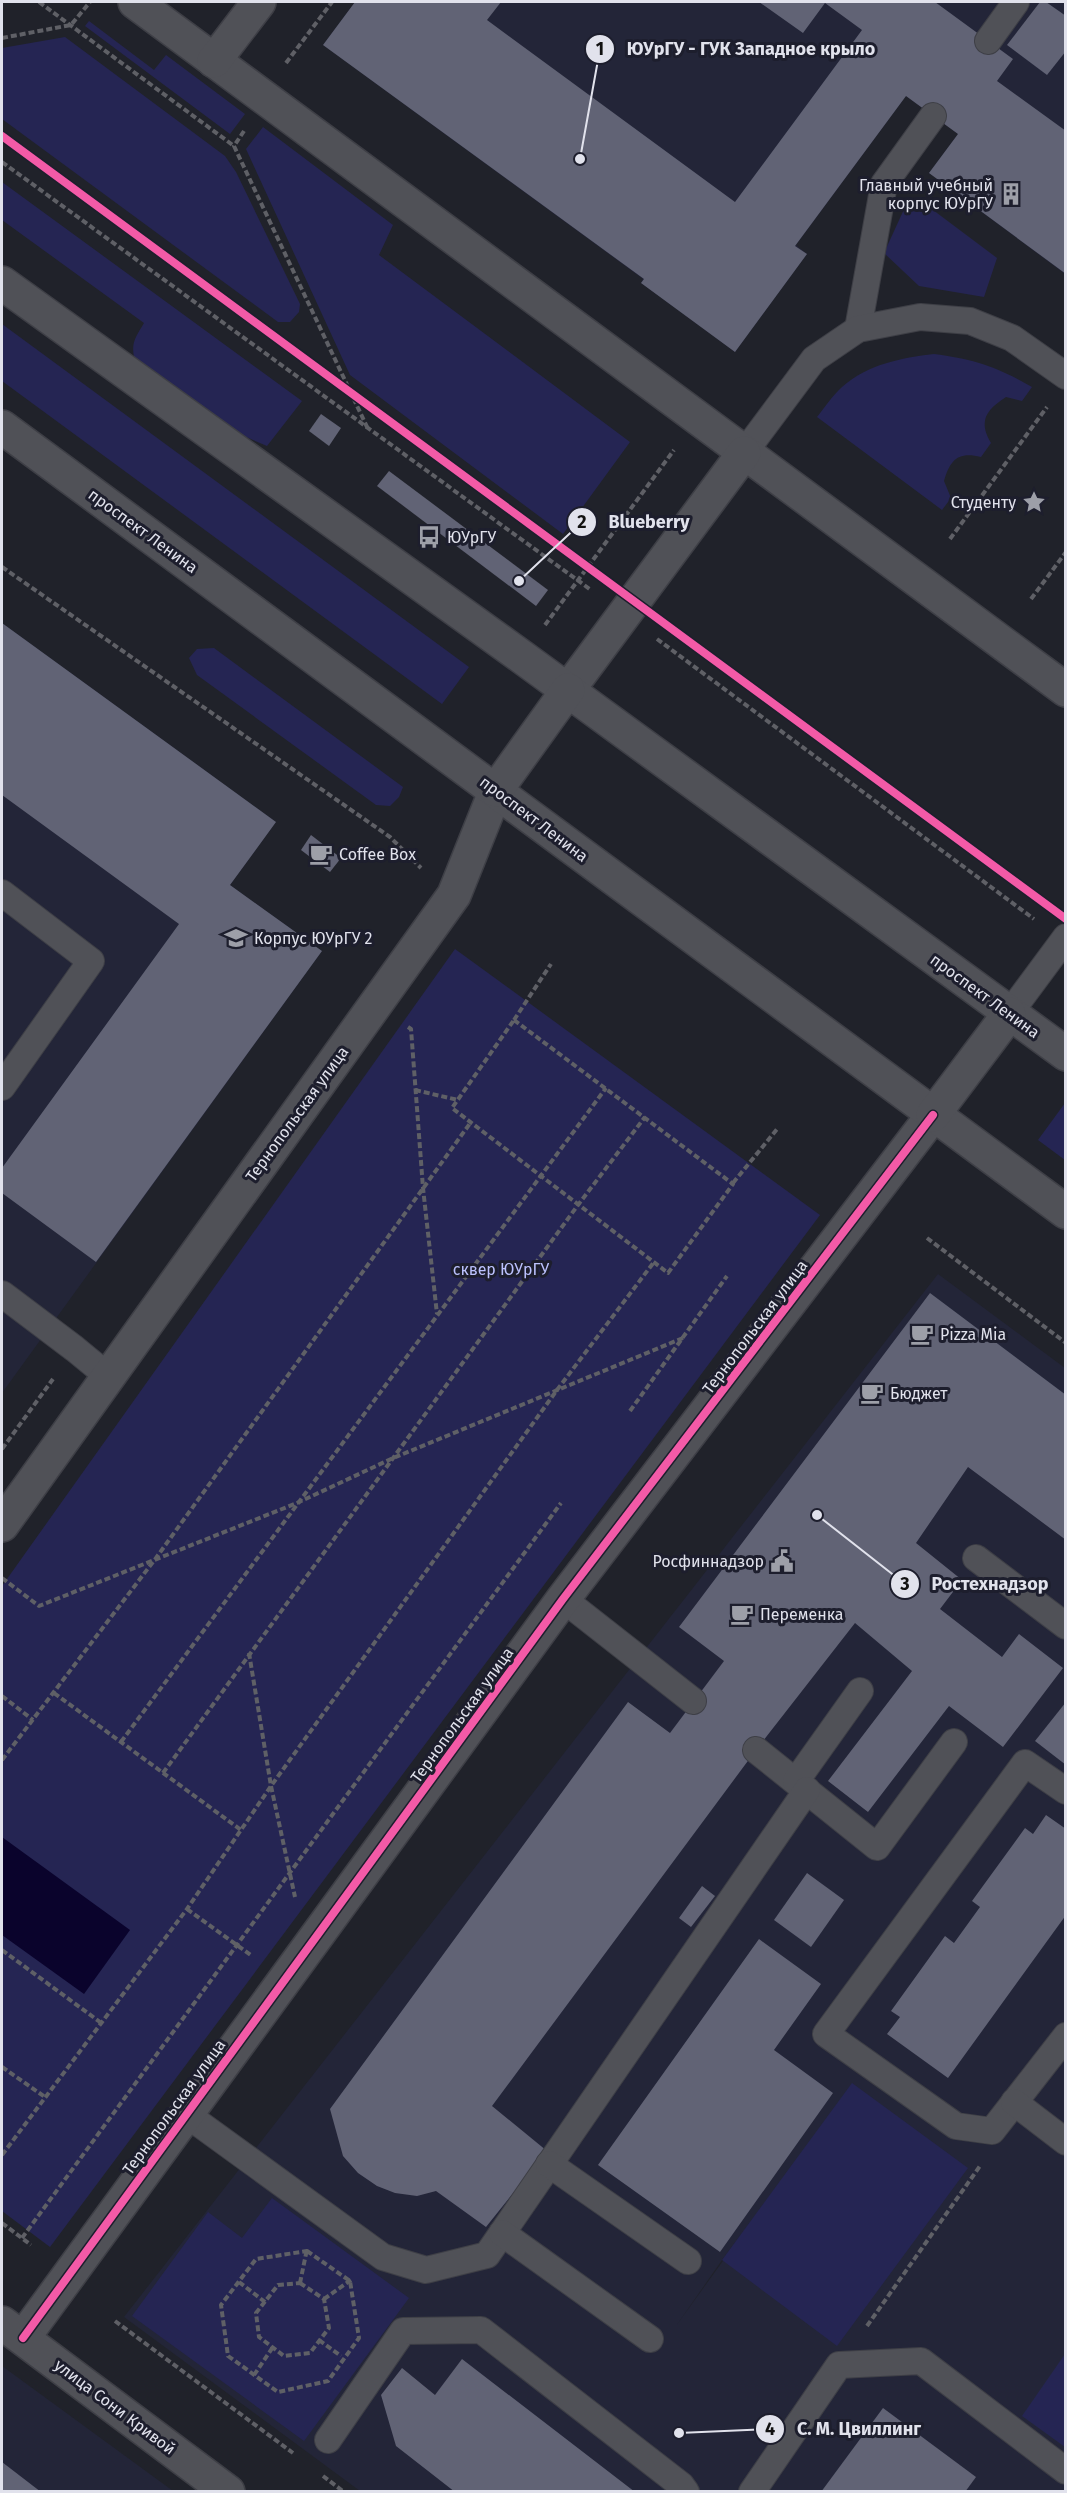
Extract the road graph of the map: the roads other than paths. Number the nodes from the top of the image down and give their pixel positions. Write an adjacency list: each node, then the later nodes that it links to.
1 (135, 2): 5 (street)
2 (259, 2): 5 (street)
3 (1016, 2): 4 (lane)
4 (988, 41)
5 (214, 61): 11 (street)
6 (933, 116): 8 (lane)
7 (2, 283): 12 (street, проспект Ленина)
8 (858, 329): 9 (lane); 11 (lane)
9 (1065, 376)
10 (2, 427): 14 (street, проспект Ленина)
11 (744, 453): 12 (street, Тернопольская улица); 13 (street)
12 (568, 690): 14 (street, Тернопольская улица); 17 (street, проспект Ленина)
13 (1065, 690)
14 (496, 790): 20 (street, проспект Ленина); 23 (street, Тернопольская улица)
15 (2, 893): 19 (lane)
16 (1064, 939): 17 (lane)
17 (1009, 1014): 18 (street, проспект Ленина); 20 (street, Тернопольская улица)
18 (1065, 1054)
19 (2, 1087)
20 (933, 1115): 21 (street, проспект Ленина); 26 (street, Тернопольская улица)
21 (1065, 1212)
22 (2, 1294): 23 (lane)
23 (109, 1377): 24 (street, Тернопольская улица)
24 (2, 1525)
25 (976, 1558): 27 (lane)
26 (563, 1599): 29 (lane); 36 (street, Тернопольская улица)
27 (1065, 1626)
28 (860, 1691): 32 (lane)
29 (693, 1701)
30 (954, 1742): 32 (lane)
31 (756, 1750): 32 (lane)
32 (801, 1786): 38 (lane)
33 (1065, 1791): 35 (lane)
34 (1065, 2036): 35 (lane)
35 (1014, 2102): 37 (lane)
36 (186, 2114): 39 (lane); 41 (street, Тернопольская улица)
37 (1065, 2142)
38 (549, 2164): 39 (lane); 40 (lane)
39 (502, 2233): 42 (lane)
40 (688, 2261)
41 (12, 2331): 45 (street, улица Сони Кривой)
42 (650, 2339)
43 (328, 2440): 46 (lane)
44 (1065, 2470): 47 (lane)
45 (228, 2492)
46 (686, 2492)
47 (752, 2492)

